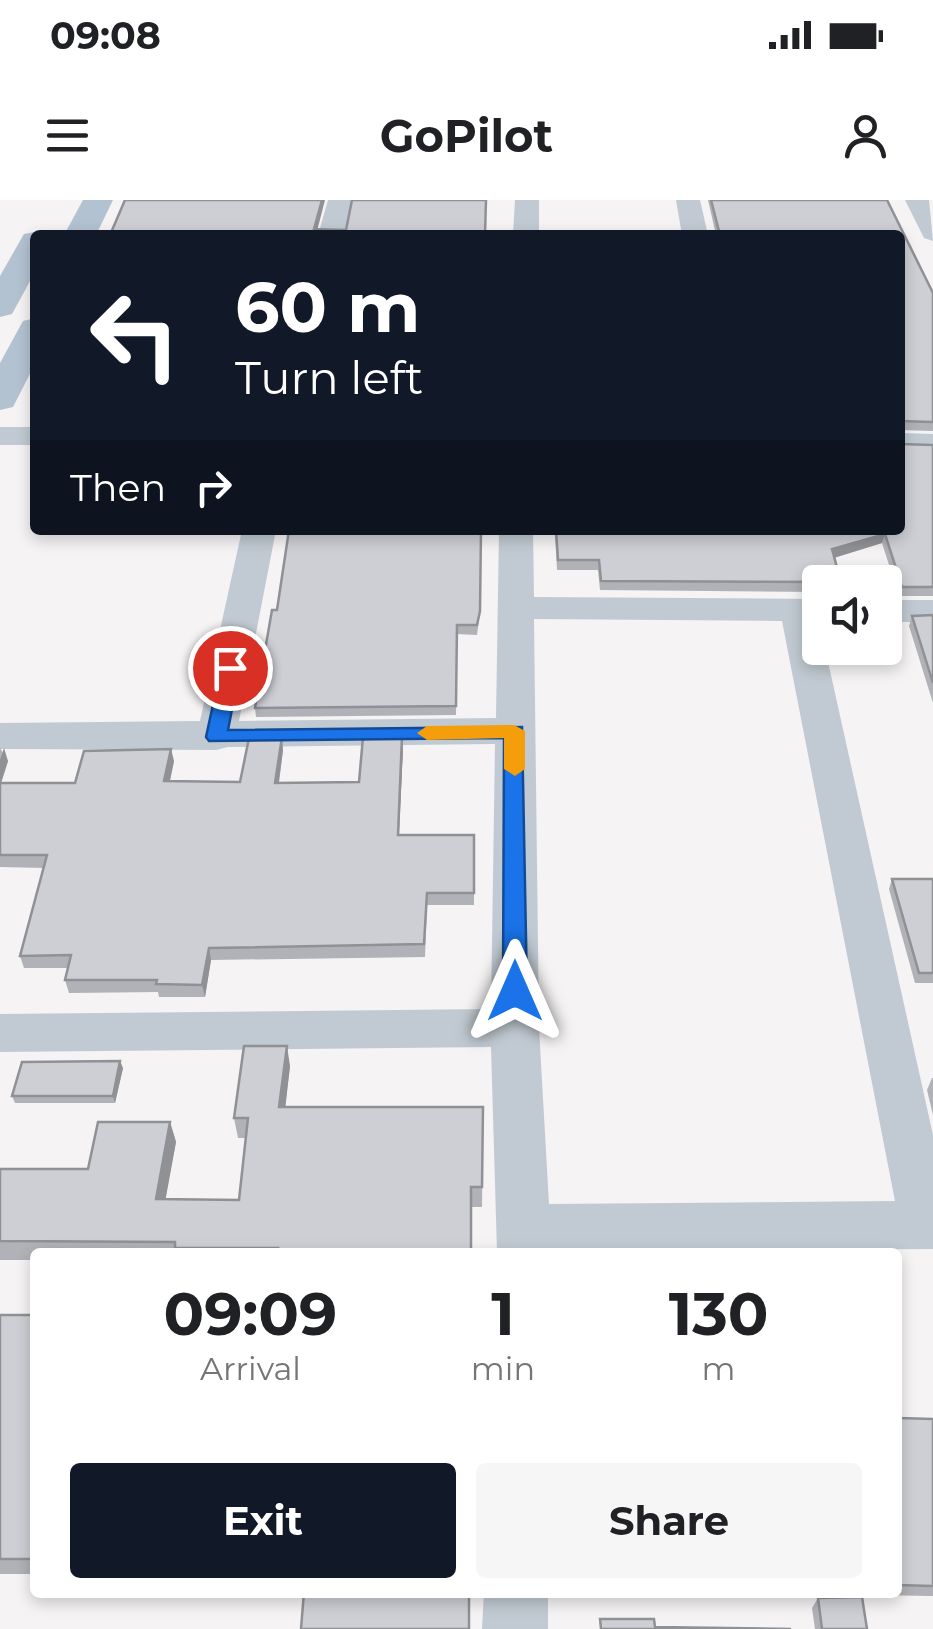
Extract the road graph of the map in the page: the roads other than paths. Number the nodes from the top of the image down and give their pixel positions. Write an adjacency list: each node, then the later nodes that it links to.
1 (98, 200): 6 (main road)
2 (340, 200): 7 (street)
3 (527, 200): 8 (street)
4 (688, 200): 9 (street)
5 (917, 200): 10 (street)
6 (83, 230)
7 (332, 230)
8 (526, 230)
9 (694, 230)
10 (933, 233)
11 (30, 250): 12 (main road)
12 (0, 307)
13 (30, 338): 14 (main road)
14 (0, 399)
15 (0, 436): 16 (street)
16 (30, 436)
17 (905, 442): 18 (street)
18 (933, 442)
19 (258, 535): 28 (street)
20 (516, 535): 21 (street)
21 (514, 608): 22 (street); 26 (street)
22 (802, 610)
23 (902, 611): 24 (street)
24 (933, 611)
25 (820, 665): 31 (street)
26 (514, 731): 28 (street); 29 (street)
27 (0, 736): 28 (street)
28 (216, 737)
29 (515, 1028): 30 (street); 32 (street)
30 (0, 1033)
31 (929, 1225): 32 (street)
32 (524, 1240)
33 (516, 1598): 34 (street)
34 (516, 1629)

